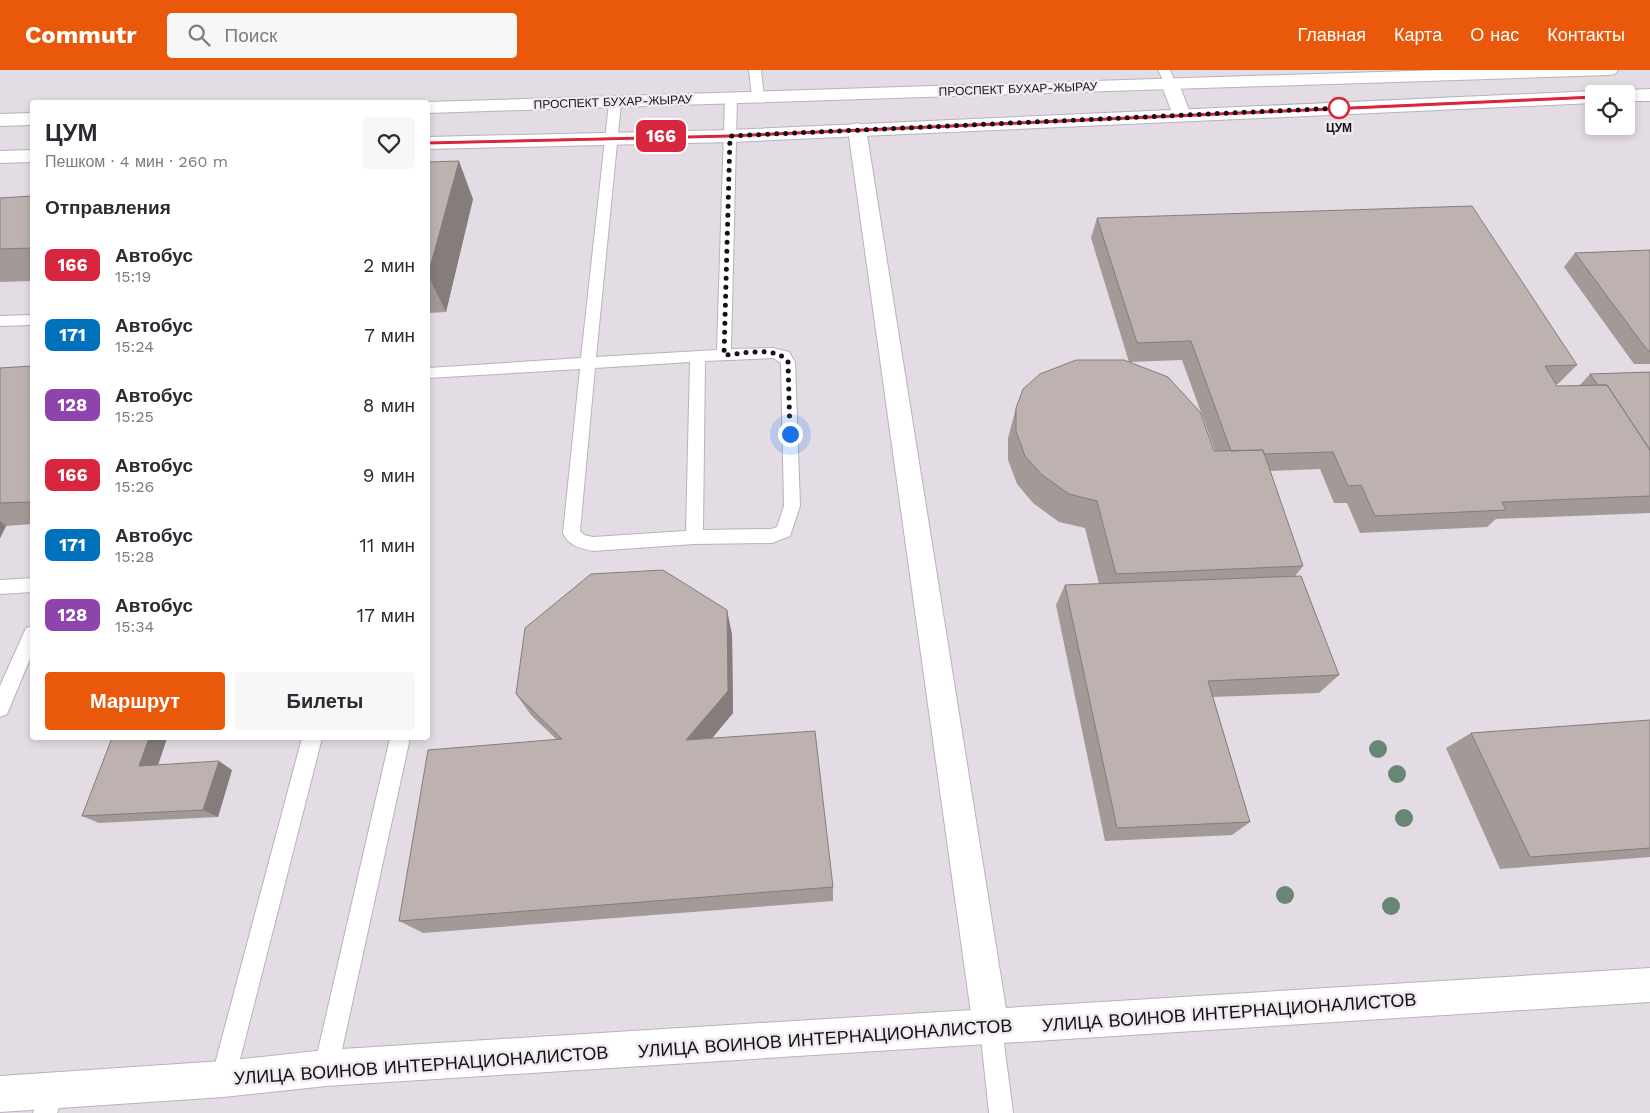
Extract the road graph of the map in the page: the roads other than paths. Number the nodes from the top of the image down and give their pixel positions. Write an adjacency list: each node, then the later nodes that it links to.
1 (755, 70): 6 (lane)
2 (1609, 70): 3 (main road, ПРОСПЕКТ БУХАР-ЖЫРАУ)
3 (1167, 77): 6 (main road, ПРОСПЕКТ БУХАР-ЖЫРАУ); 11 (main road)
4 (1650, 95): 5 (main road)
5 (1635, 96)
6 (758, 97): 8 (main road, ПРОСПЕКТ БУХАР-ЖЫРАУ)
7 (1585, 97): 11 (main road)
8 (731, 98): 9 (main road, ПРОСПЕКТ БУХАР-ЖЫРАУ); 15 (lane)
9 (615, 103): 10 (main road, ПРОСПЕКТ БУХАР-ЖЫРАУ); 16 (lane)
10 (430, 108)
11 (1182, 115): 14 (main road)
12 (0, 120): 13 (main road)
13 (30, 120)
14 (856, 129): 15 (main road); 34 (main road)
15 (730, 136): 16 (main road); 22 (lane)
16 (611, 137): 17 (main road); 24 (lane)
17 (430, 143)
18 (30, 156): 19 (main road)
19 (0, 157)
20 (30, 320): 21 (lane)
21 (0, 321)
22 (724, 355): 23 (lane); 26 (lane)
23 (698, 357): 24 (lane); 26 (lane)
24 (588, 363): 25 (lane); 26 (lane)
25 (430, 373)
26 (694, 538)
27 (30, 586): 28 (lane)
28 (0, 587)
29 (30, 639): 30 (lane)
30 (0, 708)
31 (311, 740): 36 (lane)
32 (400, 740): 35 (lane)
33 (1650, 985): 34 (main road, УЛИЦА ВОИНОВ ИНТЕРНАЦИОНАЛИСТОВ)
34 (991, 1028): 35 (main road, УЛИЦА ВОИНОВ ИНТЕРНАЦИОНАЛИСТОВ); 39 (lane)
35 (326, 1068): 36 (main road, УЛИЦА ВОИНОВ ИНТЕРНАЦИОНАЛИСТОВ)
36 (223, 1079): 38 (main road, УЛИЦА ВОИНОВ ИНТЕРНАЦИОНАЛИСТОВ)
37 (0, 1094): 38 (main road, УЛИЦА ВОИНОВ ИНТЕРНАЦИОНАЛИСТОВ)
38 (49, 1102)
39 (1001, 1113)

